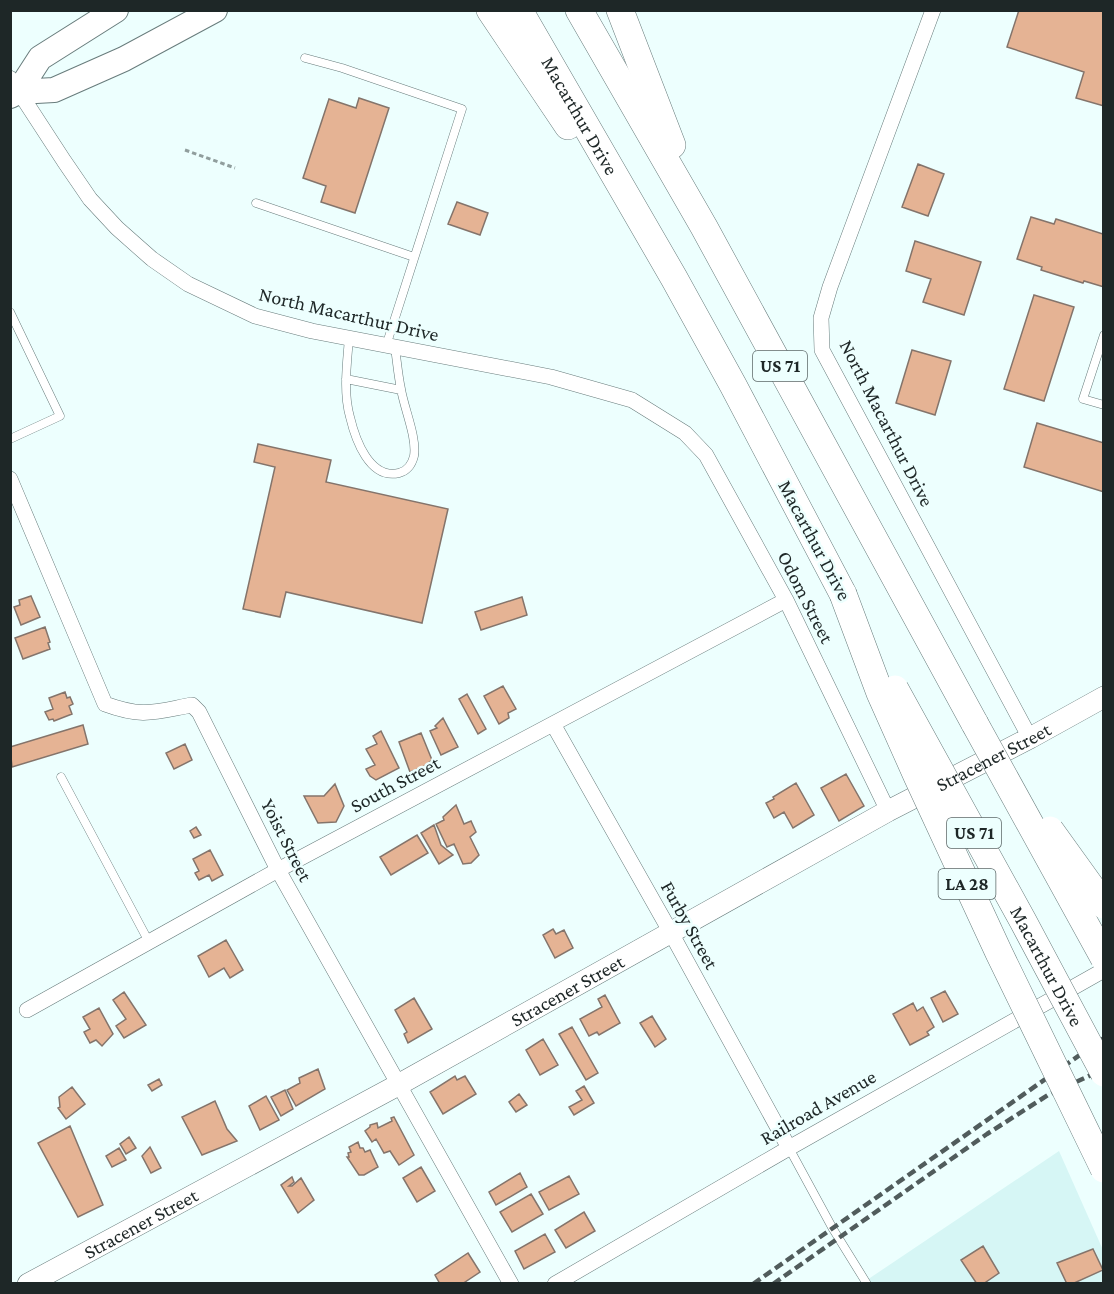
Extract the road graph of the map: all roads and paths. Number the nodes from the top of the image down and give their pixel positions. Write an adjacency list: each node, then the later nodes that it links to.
1 (117, 10): 9 (main road)
2 (216, 10): 9 (main road)
3 (490, 10): 15 (highway)
4 (519, 10): 15 (highway, Macarthur Drive / US 71)
5 (579, 10): 13 (highway, US 71)
6 (620, 10): 13 (highway)
7 (933, 10): 31 (street, North Macarthur Drive)
8 (305, 58): 14 (lane)
9 (13, 89): 18 (street, North Macarthur Drive)
10 (185, 150): 11 (path)
11 (235, 168)
12 (256, 203): 14 (lane)
13 (704, 227): 30 (highway, US 71)
14 (414, 257): 19 (lane)
15 (674, 278): 26 (highway, Macarthur Drive / US 71)
16 (10, 312): 24 (lane)
17 (1104, 335): 22 (lane)
18 (349, 338): 19 (street, North Macarthur Drive); 20 (lane)
19 (391, 347): 21 (lane); 23 (street, North Macarthur Drive)
20 (346, 379): 21 (lane); 21 (lane)
21 (401, 390)
22 (1104, 405)
23 (664, 418): 27 (street, Odom Street)
24 (10, 439)
25 (10, 479): 34 (street, Yoist Street)
26 (843, 594): 41 (highway, Macarthur Drive / US 71, bridge); 44 (highway, LA 28, bridge)
27 (786, 600): 29 (street, South Street); 33 (street, Odom Street)
28 (1104, 697): 31 (street, Stracener Street)
29 (553, 724): 34 (street, South Street); 36 (street, Furby Street)
30 (975, 724): 35 (highway, bridge); 38 (highway, US 71, bridge)
31 (1030, 738): 33 (street, Stracener Street)
32 (61, 777): 37 (lane)
33 (888, 811): 36 (street, Stracener Street)
34 (278, 870): 37 (street, South Street); 42 (street, Yoist Street)
35 (1104, 905)
36 (670, 931): 42 (street, Stracener Street); 43 (street, Furby Street)
37 (148, 942): 40 (street, South Street)
38 (1104, 958)
39 (1104, 970): 43 (street, Railroad Avenue)
40 (27, 1010)
41 (1104, 1073)
42 (398, 1085): 45 (street, Stracener Street); 46 (street, Yoist Street)
43 (789, 1148): 47 (street, Railroad Avenue); 48 (lane)
44 (1104, 1169)
45 (28, 1284)
46 (511, 1284)
47 (555, 1284)
48 (867, 1284)

